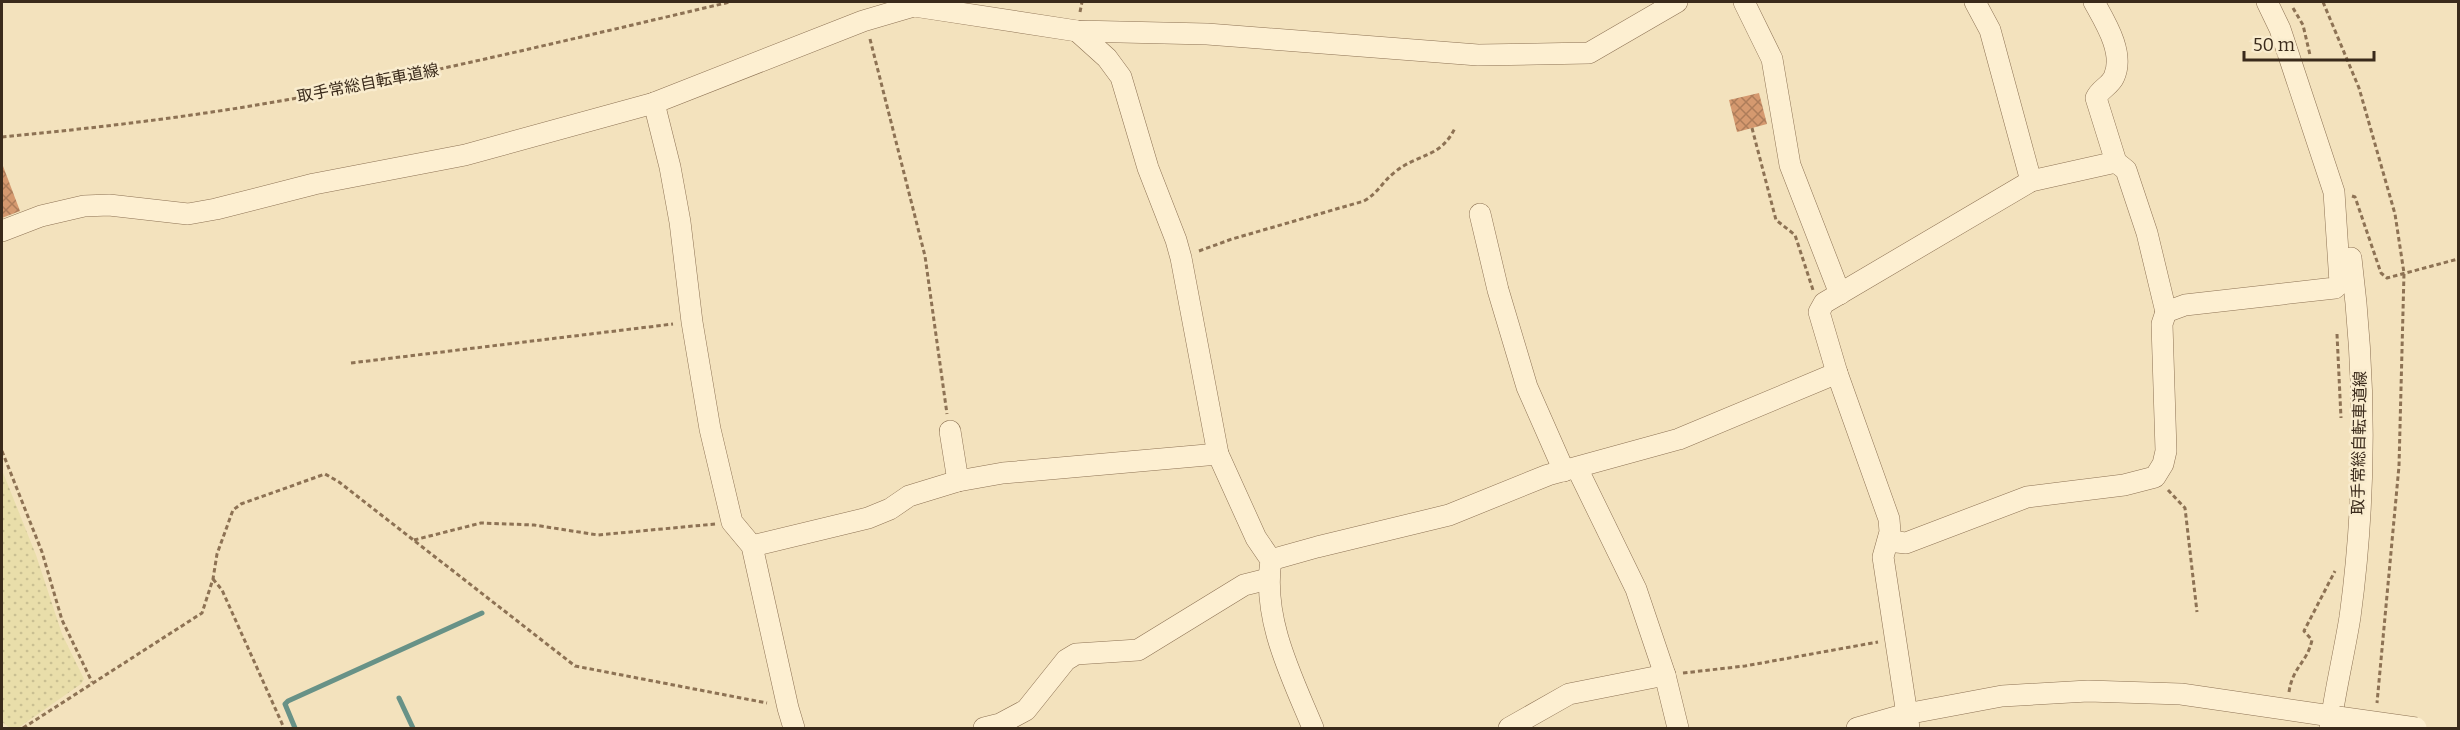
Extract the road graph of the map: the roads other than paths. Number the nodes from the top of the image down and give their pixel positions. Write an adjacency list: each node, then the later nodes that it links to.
1 (1677, 2): 6 (street)
2 (1744, 2): 13 (street)
3 (1975, 2): 9 (street)
4 (2094, 2): 8 (street)
5 (2267, 2): 10 (street)
6 (1077, 32): 7 (street); 17 (street)
7 (654, 103): 12 (street); 21 (street)
8 (2116, 162): 9 (street); 14 (street)
9 (2031, 181): 13 (street)
10 (2339, 192): 14 (street); 25 (street, 取手常総自転車道線)
11 (1480, 214): 18 (street)
12 (2, 231)
13 (1840, 294): 15 (street)
14 (2166, 312): 20 (street)
15 (1837, 373): 18 (street); 20 (street)
16 (950, 430): 19 (street)
17 (1218, 454): 19 (street); 22 (street)
18 (1570, 470): 22 (street); 23 (street)
19 (958, 481): 21 (street)
20 (1888, 541): 24 (street)
21 (752, 546): 26 (street)
22 (1269, 570): 27 (street); 28 (street)
23 (1665, 675): 29 (street); 30 (street)
24 (1907, 721): 25 (street); 31 (street)
25 (2333, 721): 32 (street, bridge)
26 (794, 729)
27 (984, 729)
28 (1313, 729)
29 (1509, 729)
30 (1678, 729)
31 (1857, 729)
32 (2415, 729)

